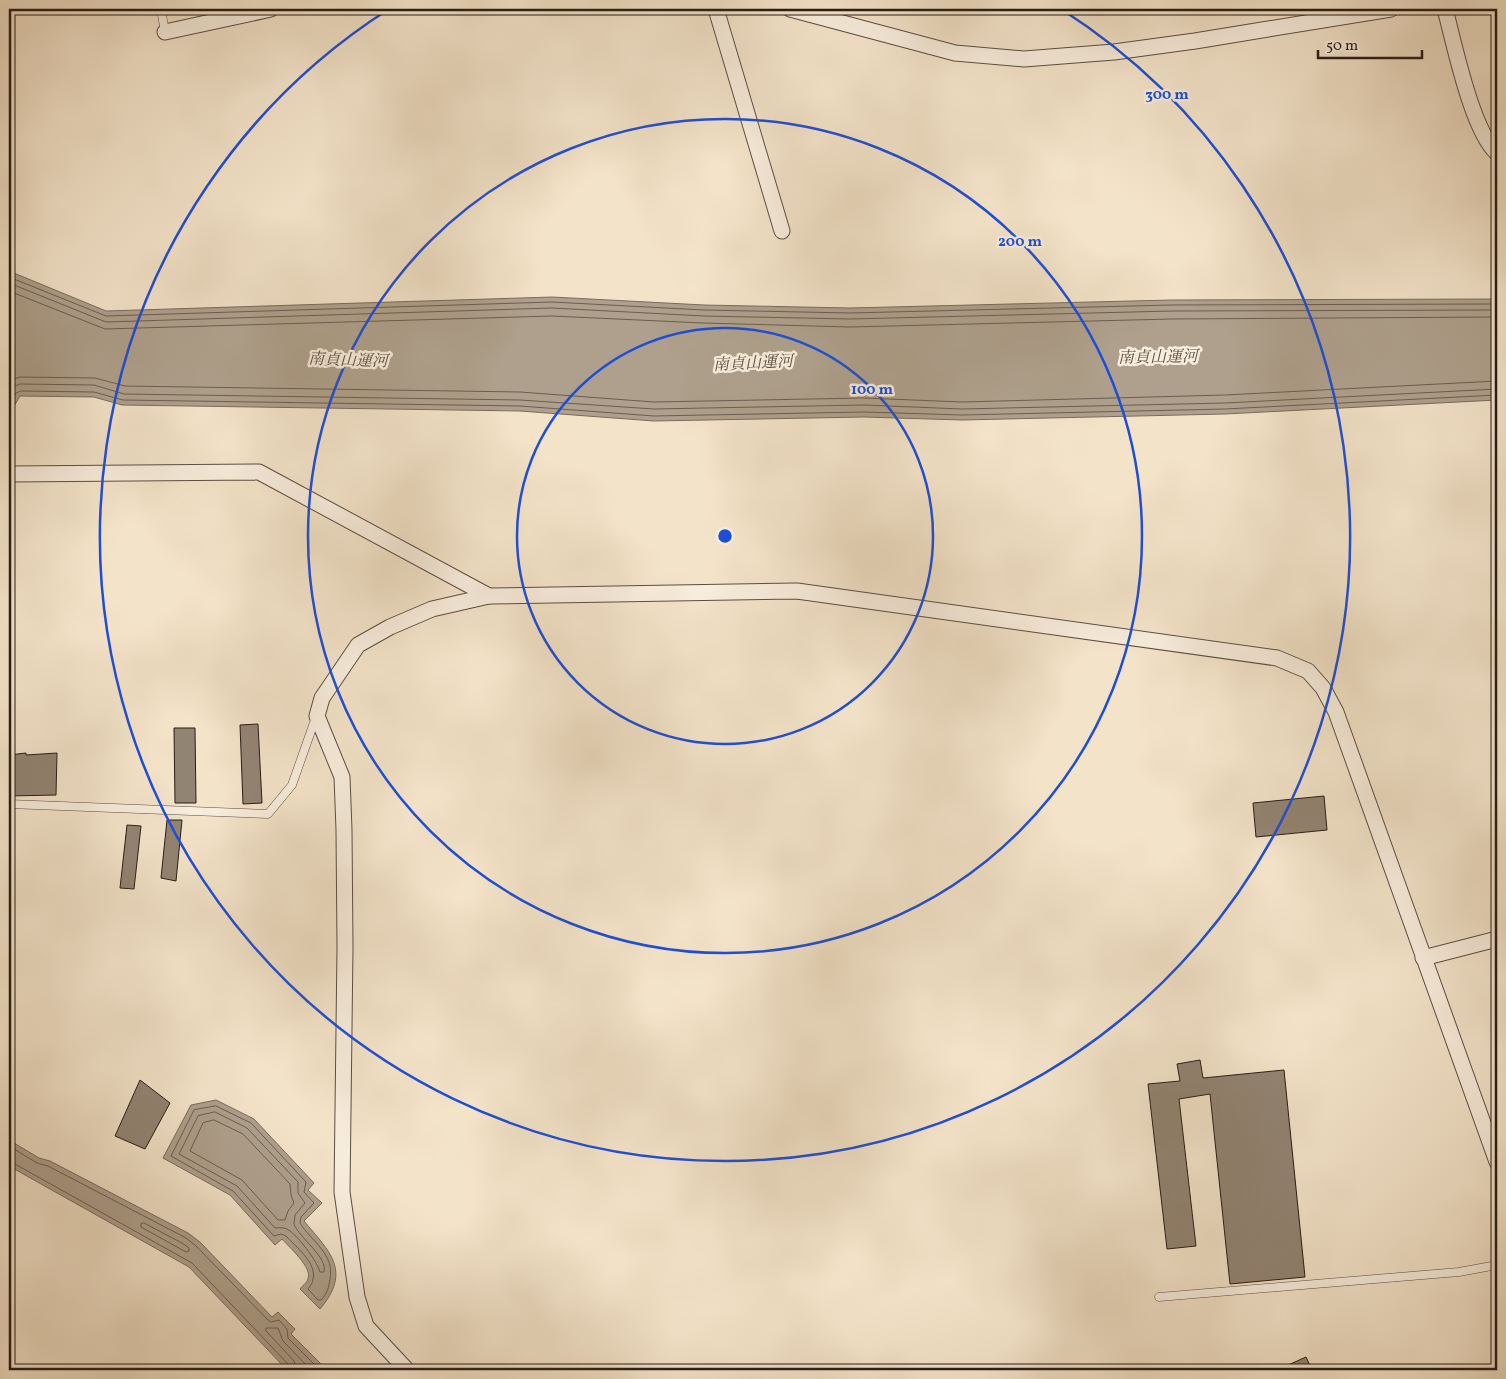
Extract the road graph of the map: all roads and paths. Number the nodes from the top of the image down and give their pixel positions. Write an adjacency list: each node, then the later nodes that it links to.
1 (161, 9): 7 (lane)
2 (271, 9): 7 (street)
3 (716, 9): 9 (street)
4 (790, 9): 5 (street)
5 (1391, 9)
6 (1445, 9): 8 (street)
7 (165, 32)
8 (1497, 153)
9 (782, 231)
10 (9, 474): 11 (street)
11 (489, 596): 12 (street); 15 (street)
12 (317, 716): 13 (lane); 19 (street)
13 (9, 804)
14 (1497, 939): 15 (street)
15 (1423, 958): 16 (street)
16 (1497, 1162)
17 (1497, 1266): 18 (lane)
18 (1159, 1297)
19 (407, 1370)

